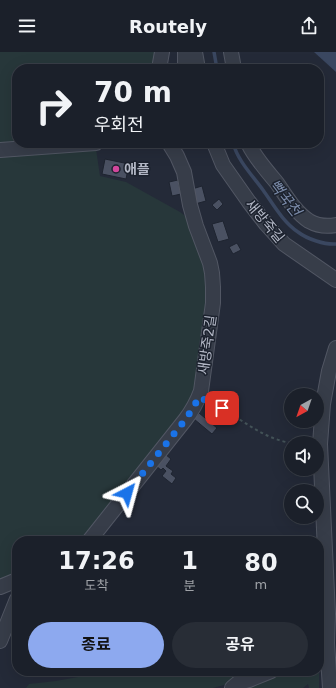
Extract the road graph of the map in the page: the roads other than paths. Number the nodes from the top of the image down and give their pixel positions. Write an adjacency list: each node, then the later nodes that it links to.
1 (162, 52): 5 (street)
2 (185, 52): 6 (street)
3 (195, 52): 7 (street)
4 (230, 52): 8 (street)
5 (160, 64)
6 (185, 64)
7 (197, 64)
8 (233, 64)
9 (27, 148): 13 (street)
10 (172, 148): 17 (street, 새방죽2길)
11 (216, 148): 15 (street, 새방죽길)
12 (251, 148): 14 (street)
13 (0, 150)
14 (336, 225)
15 (336, 280)
16 (336, 348): 21 (street)
17 (93, 536)
18 (12, 582): 19 (street)
19 (0, 588)
20 (12, 611): 22 (street)
21 (324, 639)
22 (0, 641)
23 (324, 651): 26 (street)
24 (261, 676): 25 (street)
25 (232, 688)
26 (330, 688)

